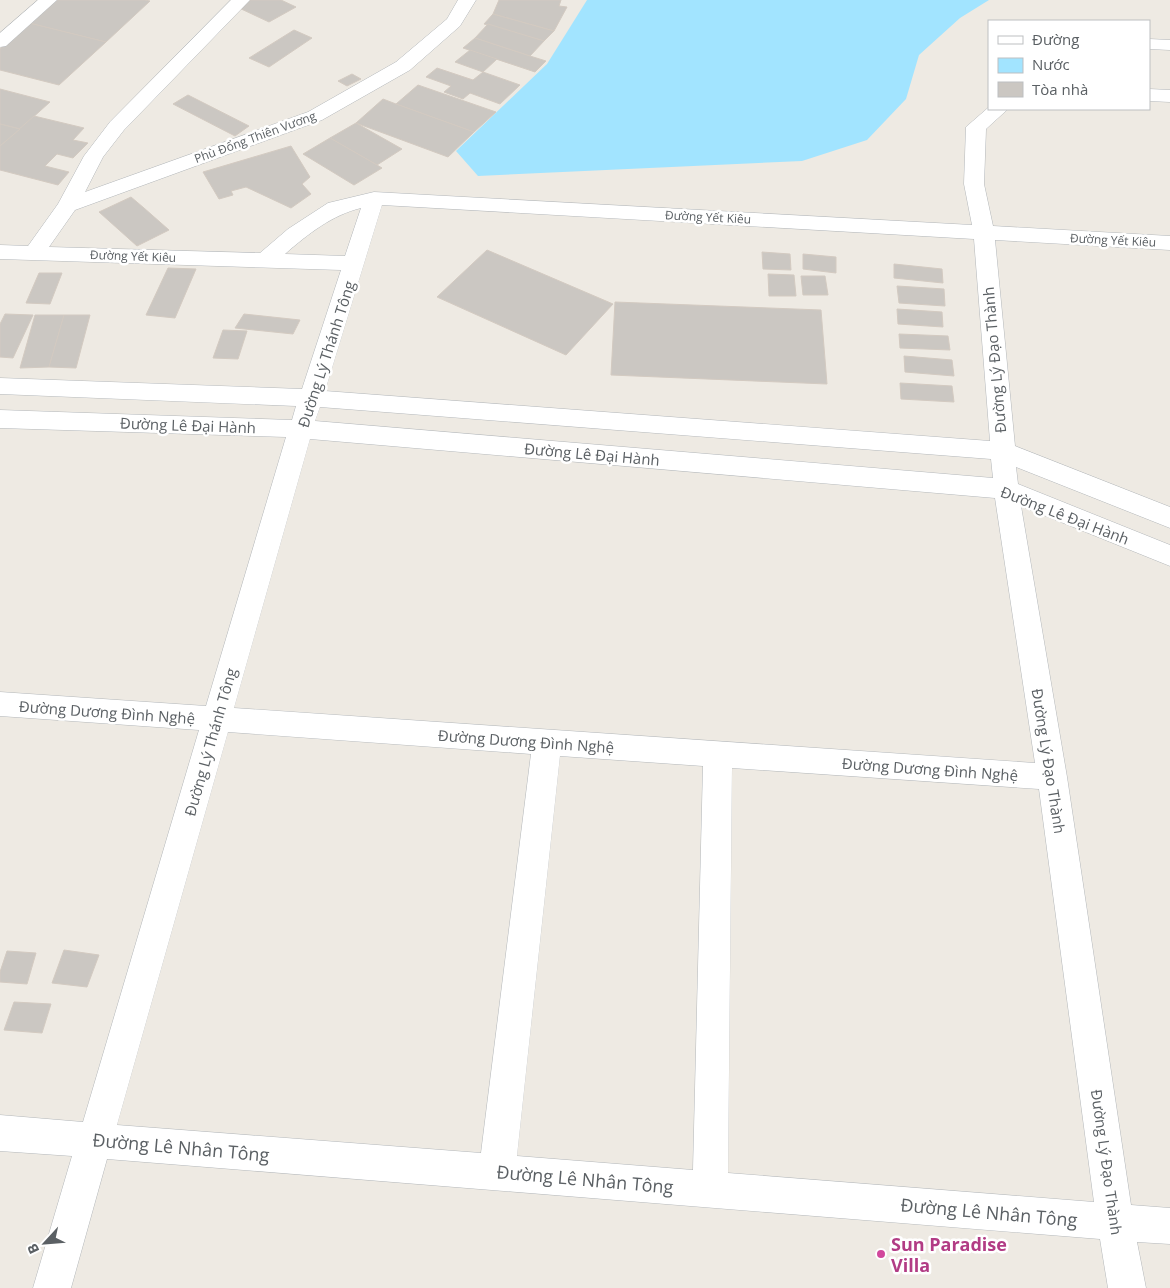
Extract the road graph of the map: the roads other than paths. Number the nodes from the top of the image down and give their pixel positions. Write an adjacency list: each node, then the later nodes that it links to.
1 (48, 0): 4 (street)
2 (241, 0): 11 (street)
3 (467, 0): 11 (street, Phù Đổng Thiên Vương)
4 (0, 42)
5 (1150, 44): 6 (street)
6 (1170, 45)
7 (1150, 95): 8 (street)
8 (1170, 96)
9 (997, 110): 12 (street, Đường Lý Đạo Thành)
10 (374, 198): 12 (street, Đường Yết Kiêu); 16 (street, Đường Yết Kiêu); 17 (street, Đường Lý Thánh Tông)
11 (68, 205): 15 (street)
12 (984, 232): 13 (street, Đường Yết Kiêu); 22 (street, Đường Lý Đạo Thành)
13 (1170, 243)
14 (0, 252): 15 (street, Đường Yết Kiêu)
15 (34, 253): 16 (street, Đường Yết Kiêu)
16 (265, 260): 17 (street, Đường Yết Kiêu)
17 (354, 263): 19 (street, Đường Lý Thánh Tông)
18 (0, 386): 19 (street, Đường Lê Đại Hành)
19 (311, 398): 21 (street, Đường Lý Thánh Tông); 22 (street, Đường Lê Đại Hành)
20 (0, 419): 21 (street, Đường Lê Đại Hành)
21 (302, 429): 23 (street, Đường Lê Đại Hành); 27 (street, Đường Lý Thánh Tông)
22 (1002, 451): 23 (street, Đường Lý Đạo Thành); 24 (street, Đường Lê Đại Hành)
23 (1006, 489): 25 (street, Đường Lê Đại Hành); 30 (street, Đường Lý Đạo Thành)
24 (1170, 518)
25 (1170, 556)
26 (0, 704): 27 (street, Đường Dương Đình Nghệ)
27 (216, 719): 28 (street, Đường Dương Đình Nghệ); 32 (street, Đường Lý Thánh Tông)
28 (547, 742): 29 (street, Đường Dương Đình Nghệ); 33 (street)
29 (718, 754): 30 (street, Đường Dương Đình Nghệ); 34 (street)
30 (1052, 777): 35 (street, Đường Lý Đạo Thành)
31 (0, 1133): 32 (street, Đường Lê Nhân Tông)
32 (95, 1141): 33 (street, Đường Lê Nhân Tông); 37 (street, Đường Lý Thánh Tông)
33 (497, 1172): 34 (street, Đường Lê Nhân Tông)
34 (710, 1189): 35 (street, Đường Lê Nhân Tông)
35 (1115, 1222): 36 (street, Đường Lê Nhân Tông); 38 (street, Đường Lý Đạo Thành)
36 (1170, 1226)
37 (52, 1288)
38 (1126, 1288)

